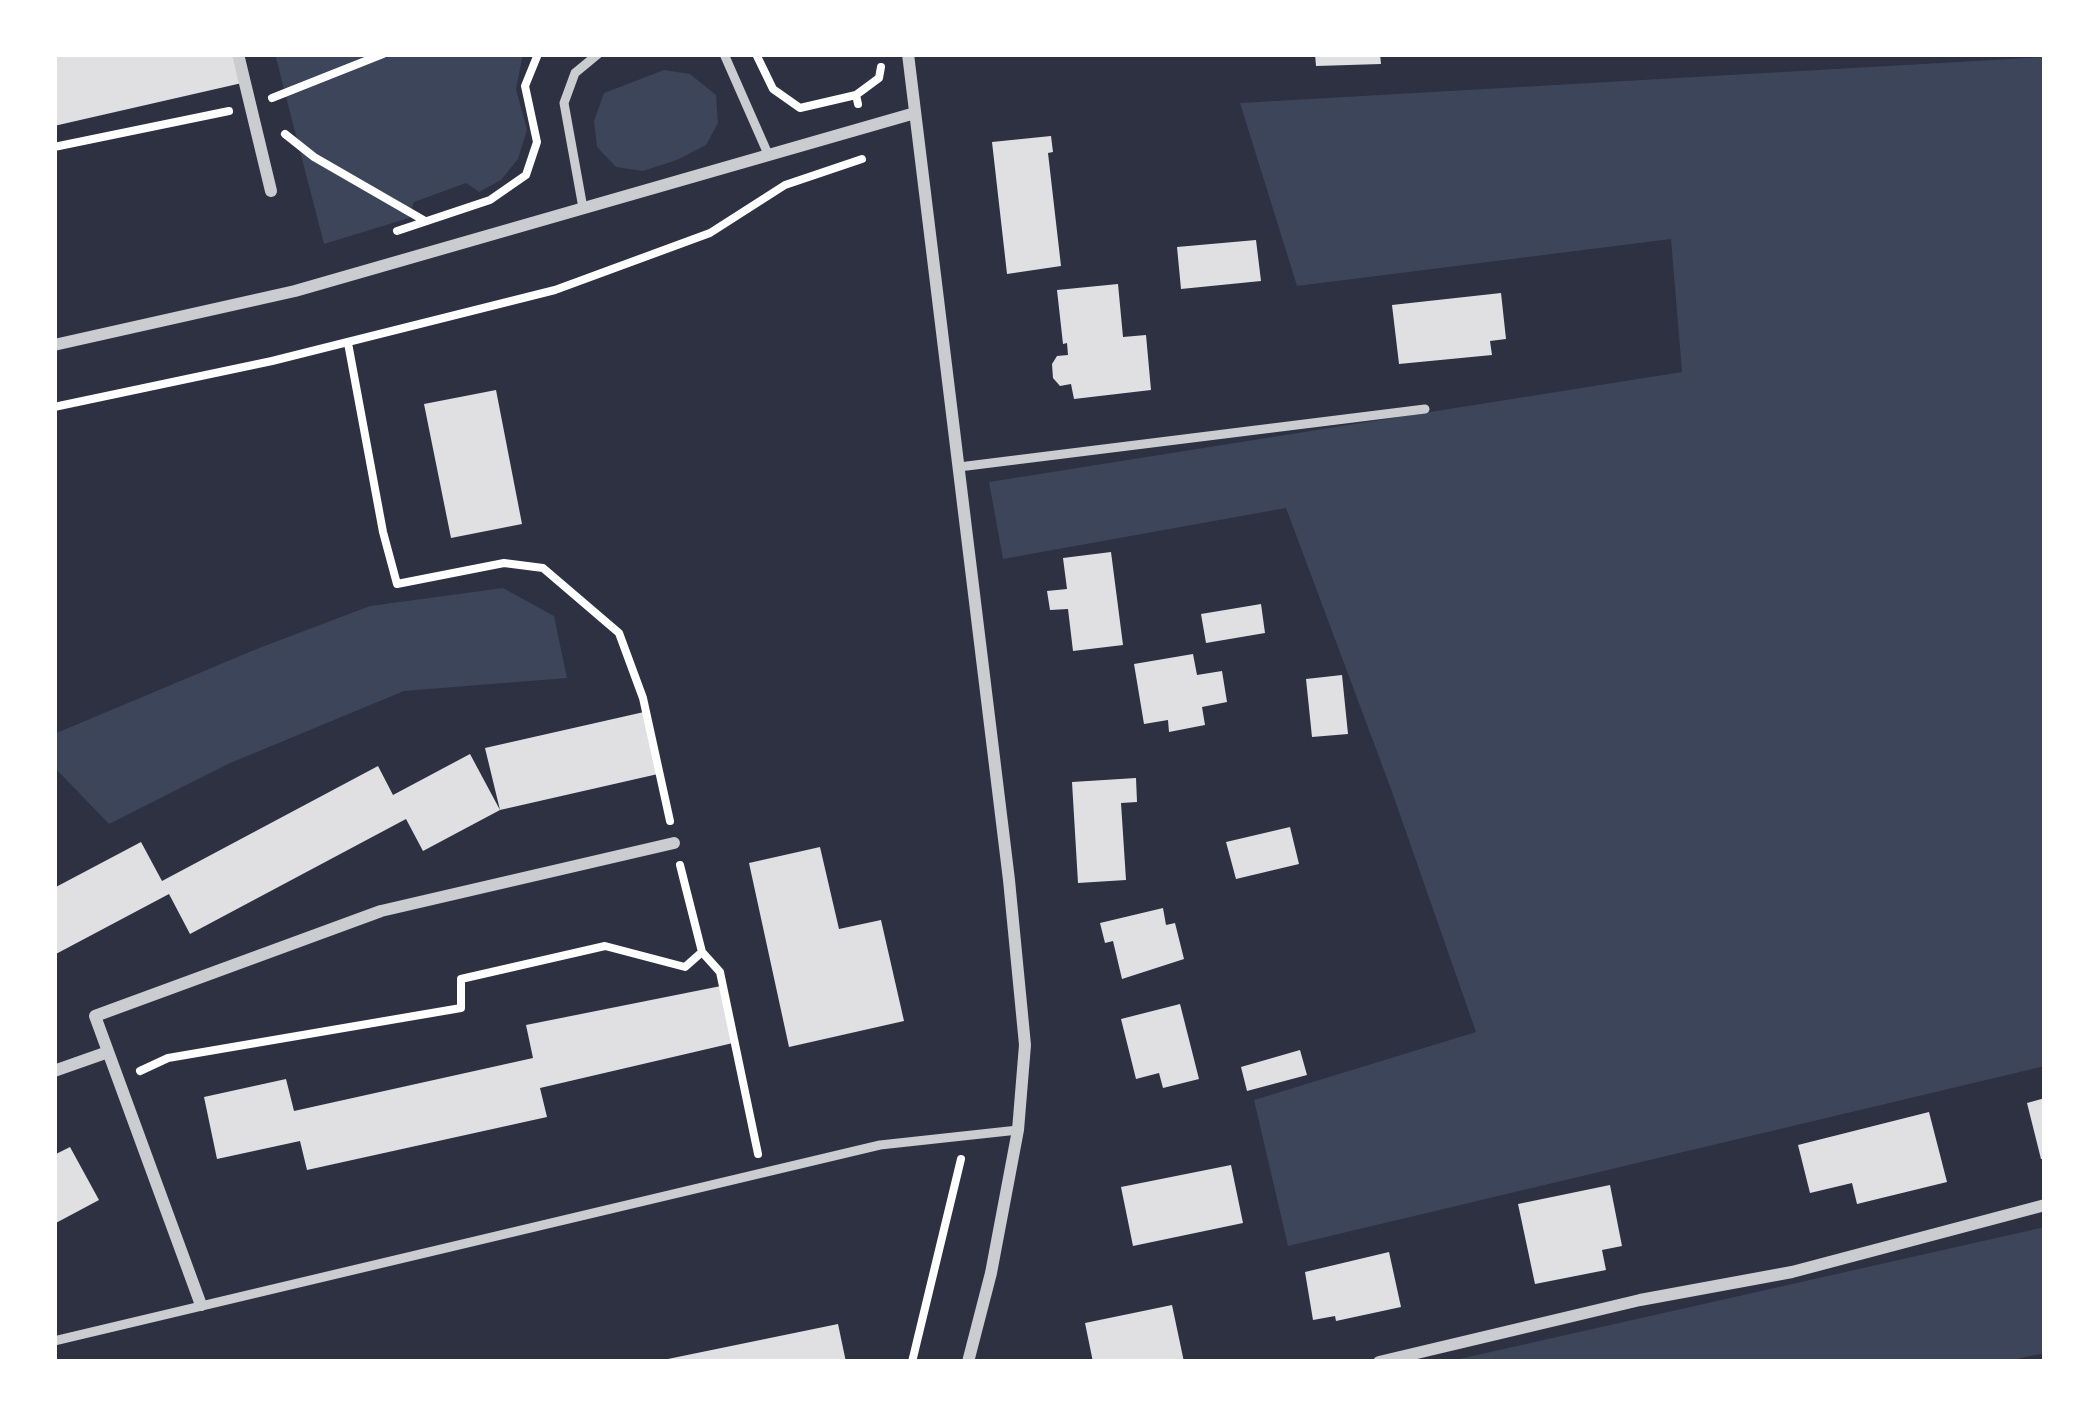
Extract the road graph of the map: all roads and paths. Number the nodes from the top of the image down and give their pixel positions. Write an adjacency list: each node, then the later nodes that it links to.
1 (238, 54): 10 (street)
2 (383, 54): 10 (path)
3 (538, 54): 17 (path)
4 (598, 54): 16 (lane)
5 (724, 54): 14 (lane)
6 (756, 54): 9 (path)
7 (884, 54): 9 (path)
8 (908, 54): 11 (street)
9 (856, 95): 12 (path)
10 (251, 107): 13 (path); 15 (street); 17 (path)
11 (915, 113): 12 (street); 23 (street)
12 (864, 128): 14 (street); 19 (path)
13 (54, 147)
14 (769, 154): 16 (street)
15 (271, 191)
16 (583, 208): 20 (street)
17 (426, 221): 18 (path)
18 (382, 236)
19 (348, 344): 21 (path); 24 (path)
20 (54, 345)
21 (54, 407)
22 (1425, 409): 23 (lane)
23 (959, 467): 29 (street)
24 (674, 843): 25 (path); 26 (street)
25 (703, 952): 28 (path); 31 (path)
26 (108, 1052): 27 (street); 28 (street)
27 (54, 1071)
28 (118, 1080): 33 (street)
29 (1018, 1130): 30 (lane); 36 (street)
30 (965, 1136): 31 (lane); 35 (path)
31 (761, 1173): 33 (lane)
32 (2045, 1205): 37 (street)
33 (201, 1305): 34 (lane)
34 (54, 1341)
35 (912, 1362)
36 (968, 1362)
37 (1379, 1362)

